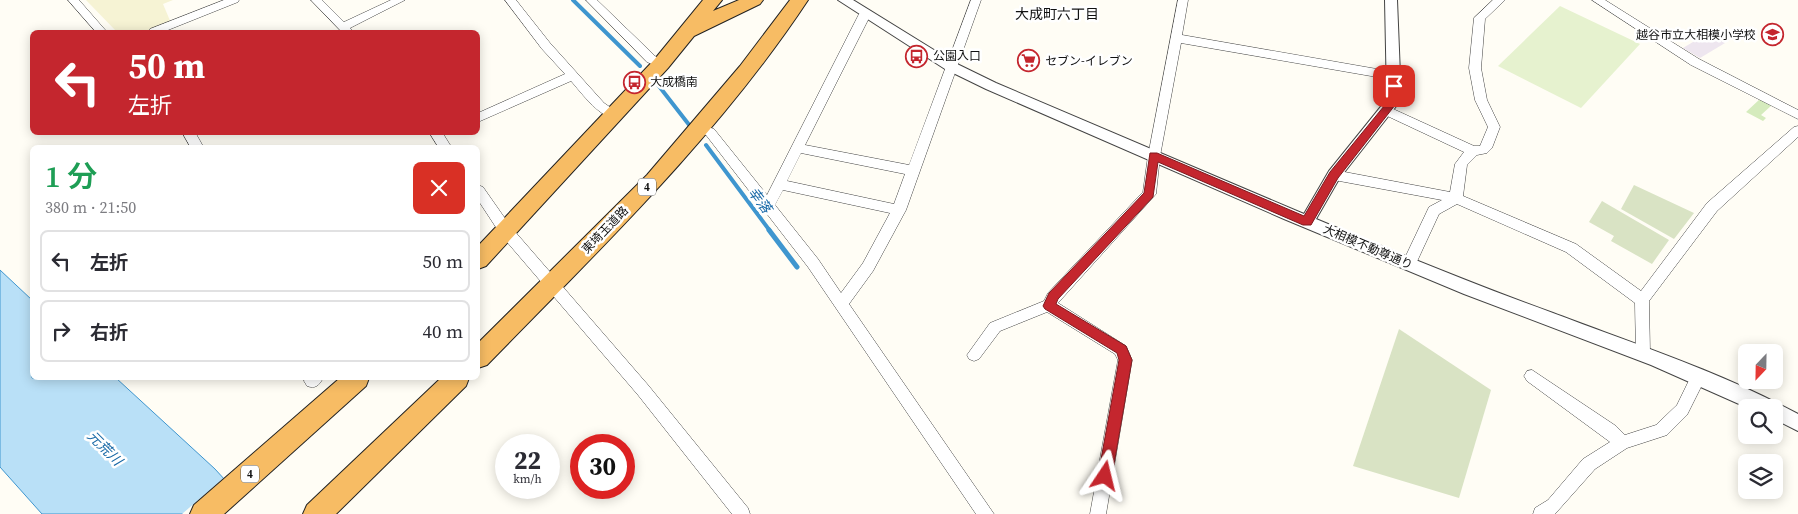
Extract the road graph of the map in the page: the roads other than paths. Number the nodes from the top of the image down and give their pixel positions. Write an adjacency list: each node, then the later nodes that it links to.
1 (73, 0): 17 (street)
2 (234, 0): 18 (street)
3 (316, 0): 19 (street)
4 (400, 0): 19 (street)
5 (510, 0): 24 (street)
6 (591, 0): 22 (street)
7 (713, 0): 20 (highway)
8 (754, 0): 20 (highway)
9 (799, 0): 30 (highway, 東埼玉道路 / 4)
10 (844, 0): 16 (street, 大相模不動尊通り)
11 (976, 0): 23 (street)
12 (1183, 0): 21 (street)
13 (1391, 0): 25 (street)
14 (1500, 0): 33 (street)
15 (1597, 0): 28 (street)
16 (865, 14): 23 (street, 大相模不動尊通り); 32 (street)
17 (100, 30)
18 (159, 30)
19 (346, 30)
20 (683, 38): 22 (highway)
21 (1176, 38): 25 (street); 34 (street)
22 (661, 64): 27 (highway)
23 (950, 66): 34 (street, 大相模不動尊通り); 35 (street)
24 (574, 75): 27 (street); 29 (street)
25 (1394, 76): 26 (street)
26 (1387, 111): 33 (street); 36 (street)
27 (614, 114): 43 (highway)
28 (1798, 115)
29 (480, 117)
30 (700, 128): 40 (street); 46 (highway, 東埼玉道路 / 4)
31 (1798, 130): 47 (street)
32 (798, 148): 35 (street); 37 (street)
33 (1473, 151): 39 (street)
34 (1154, 156): 42 (street, 大相模不動尊通り); 49 (street)
35 (913, 171): 41 (street)
36 (1334, 175): 39 (street); 42 (street)
37 (779, 184): 40 (street); 41 (street)
38 (480, 193): 43 (street)
39 (1456, 198): 45 (street); 47 (street)
40 (768, 206): 48 (street)
41 (899, 210): 48 (street)
42 (1307, 222): 45 (street, 大相模不動尊通り)
43 (506, 231): 44 (highway); 46 (street)
44 (480, 258)
45 (1409, 264): 50 (street, 大相模不動尊通り)
46 (551, 286): 52 (highway, 東埼玉道路 / 4); 63 (street)
47 (1642, 300): 50 (street)
48 (841, 303): 64 (street)
49 (1049, 306): 51 (street); 65 (street)
50 (1643, 354): 54 (street, 大相模不動尊通り)
51 (974, 355)
52 (480, 356)
53 (1532, 376): 60 (street)
54 (1698, 377): 57 (street, 大相模不動尊通り); 60 (street)
55 (354, 380): 61 (highway, 4)
56 (456, 380): 62 (highway)
57 (1748, 399)
58 (1783, 415): 59 (street)
59 (1798, 424)
60 (1622, 443): 66 (street)
61 (204, 514)
62 (317, 514)
63 (742, 514)
64 (986, 514)
65 (1098, 514)
66 (1541, 514)

